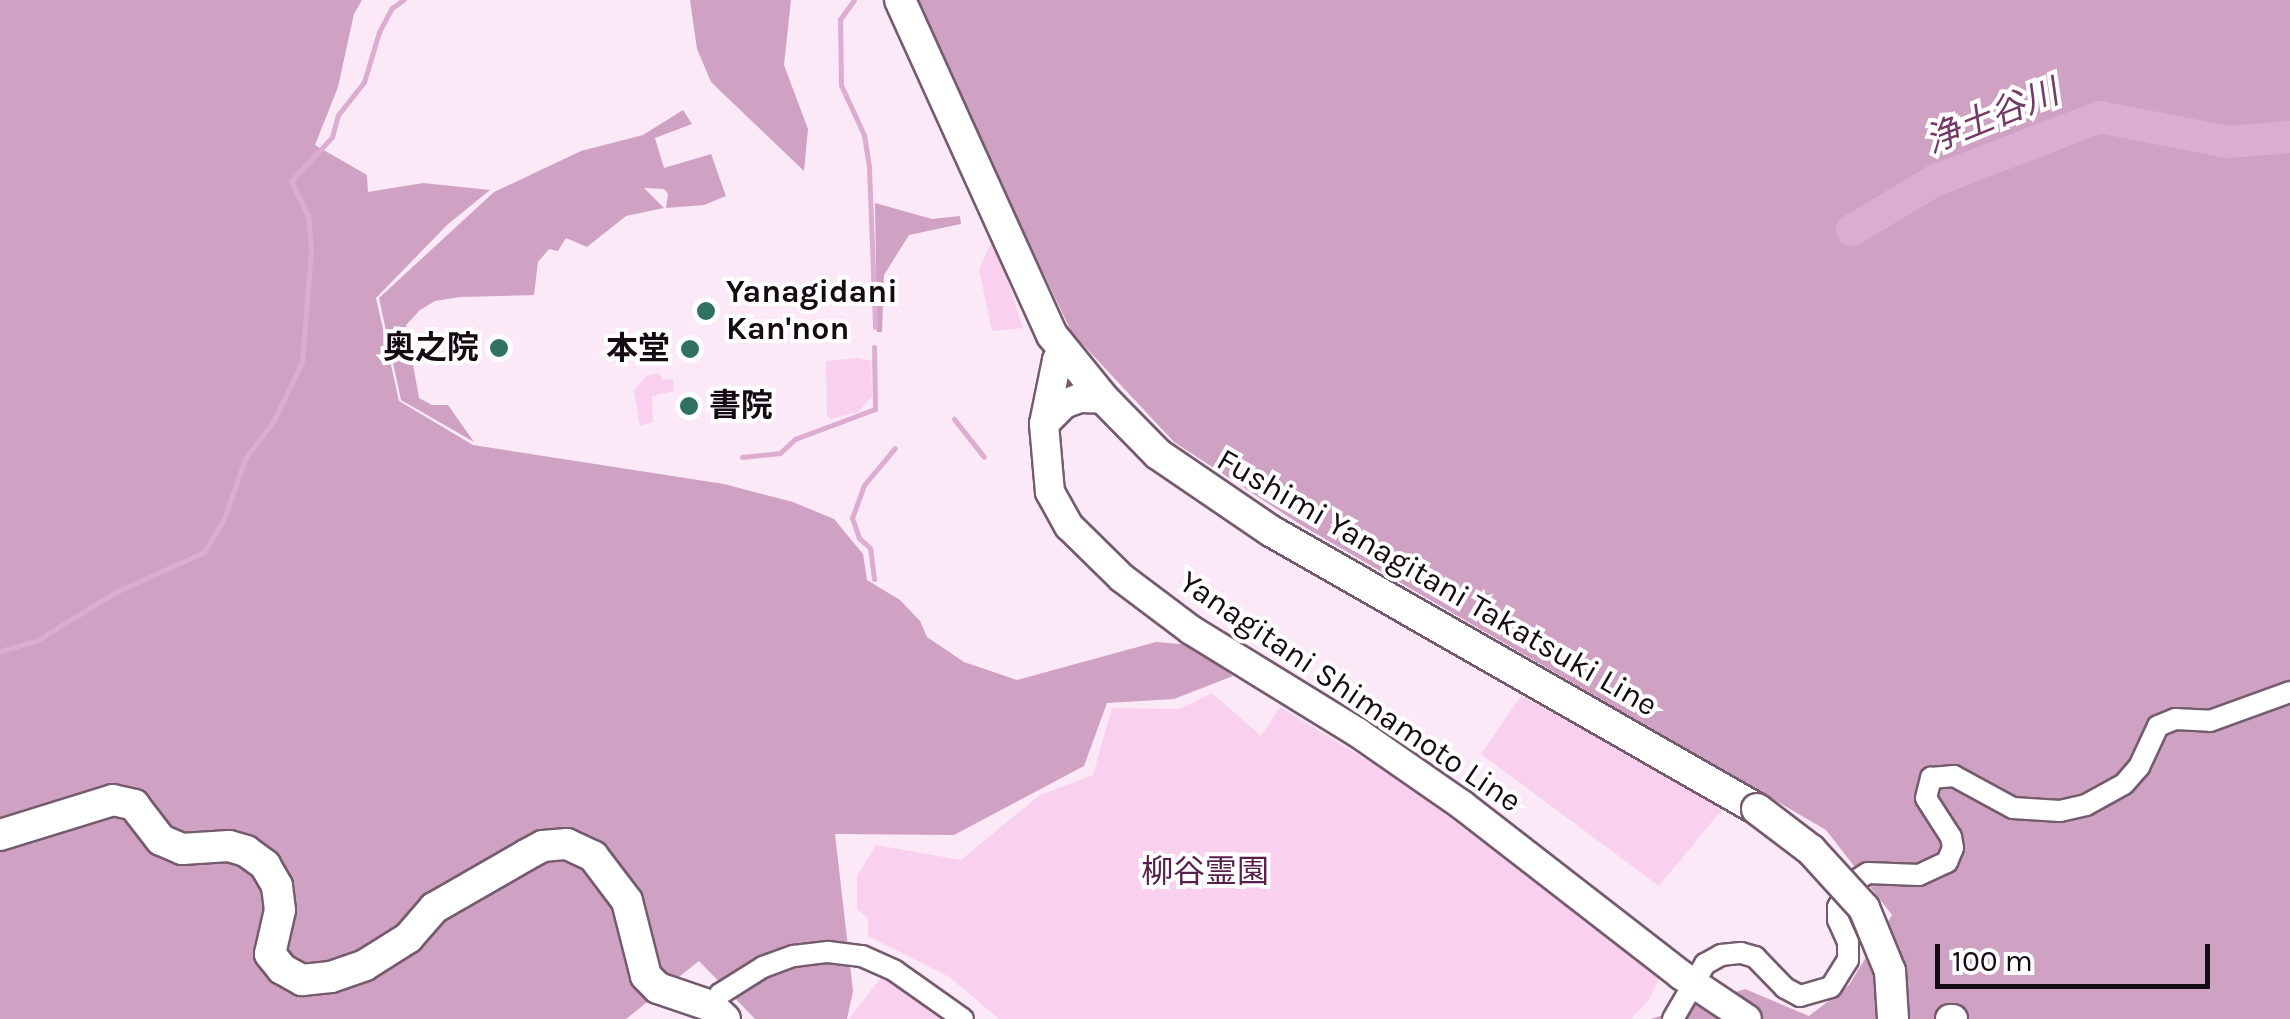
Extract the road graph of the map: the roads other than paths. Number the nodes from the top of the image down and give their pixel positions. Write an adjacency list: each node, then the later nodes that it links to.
1 (900, 0): 2 (main road, Fushimi Yanagitani Takatsuki Line)
2 (1064, 351): 3 (main road, Fushimi Yanagitani Takatsuki Line); 4 (main road, Yanagitani Shimamoto Line)
3 (1104, 399): 4 (main road); 12 (main road, Fushimi Yanagitani Takatsuki Line, bridge)
4 (1044, 424): 7 (main road, Yanagitani Shimamoto Line)
5 (2290, 692): 7 (street)
6 (0, 835): 8 (main road)
7 (1694, 984): 10 (street); 11 (main road, Yanagitani Shimamoto Line)
8 (718, 1013): 9 (street)
9 (964, 1019)
10 (1673, 1019)
11 (1747, 1019)
12 (1892, 1019)

